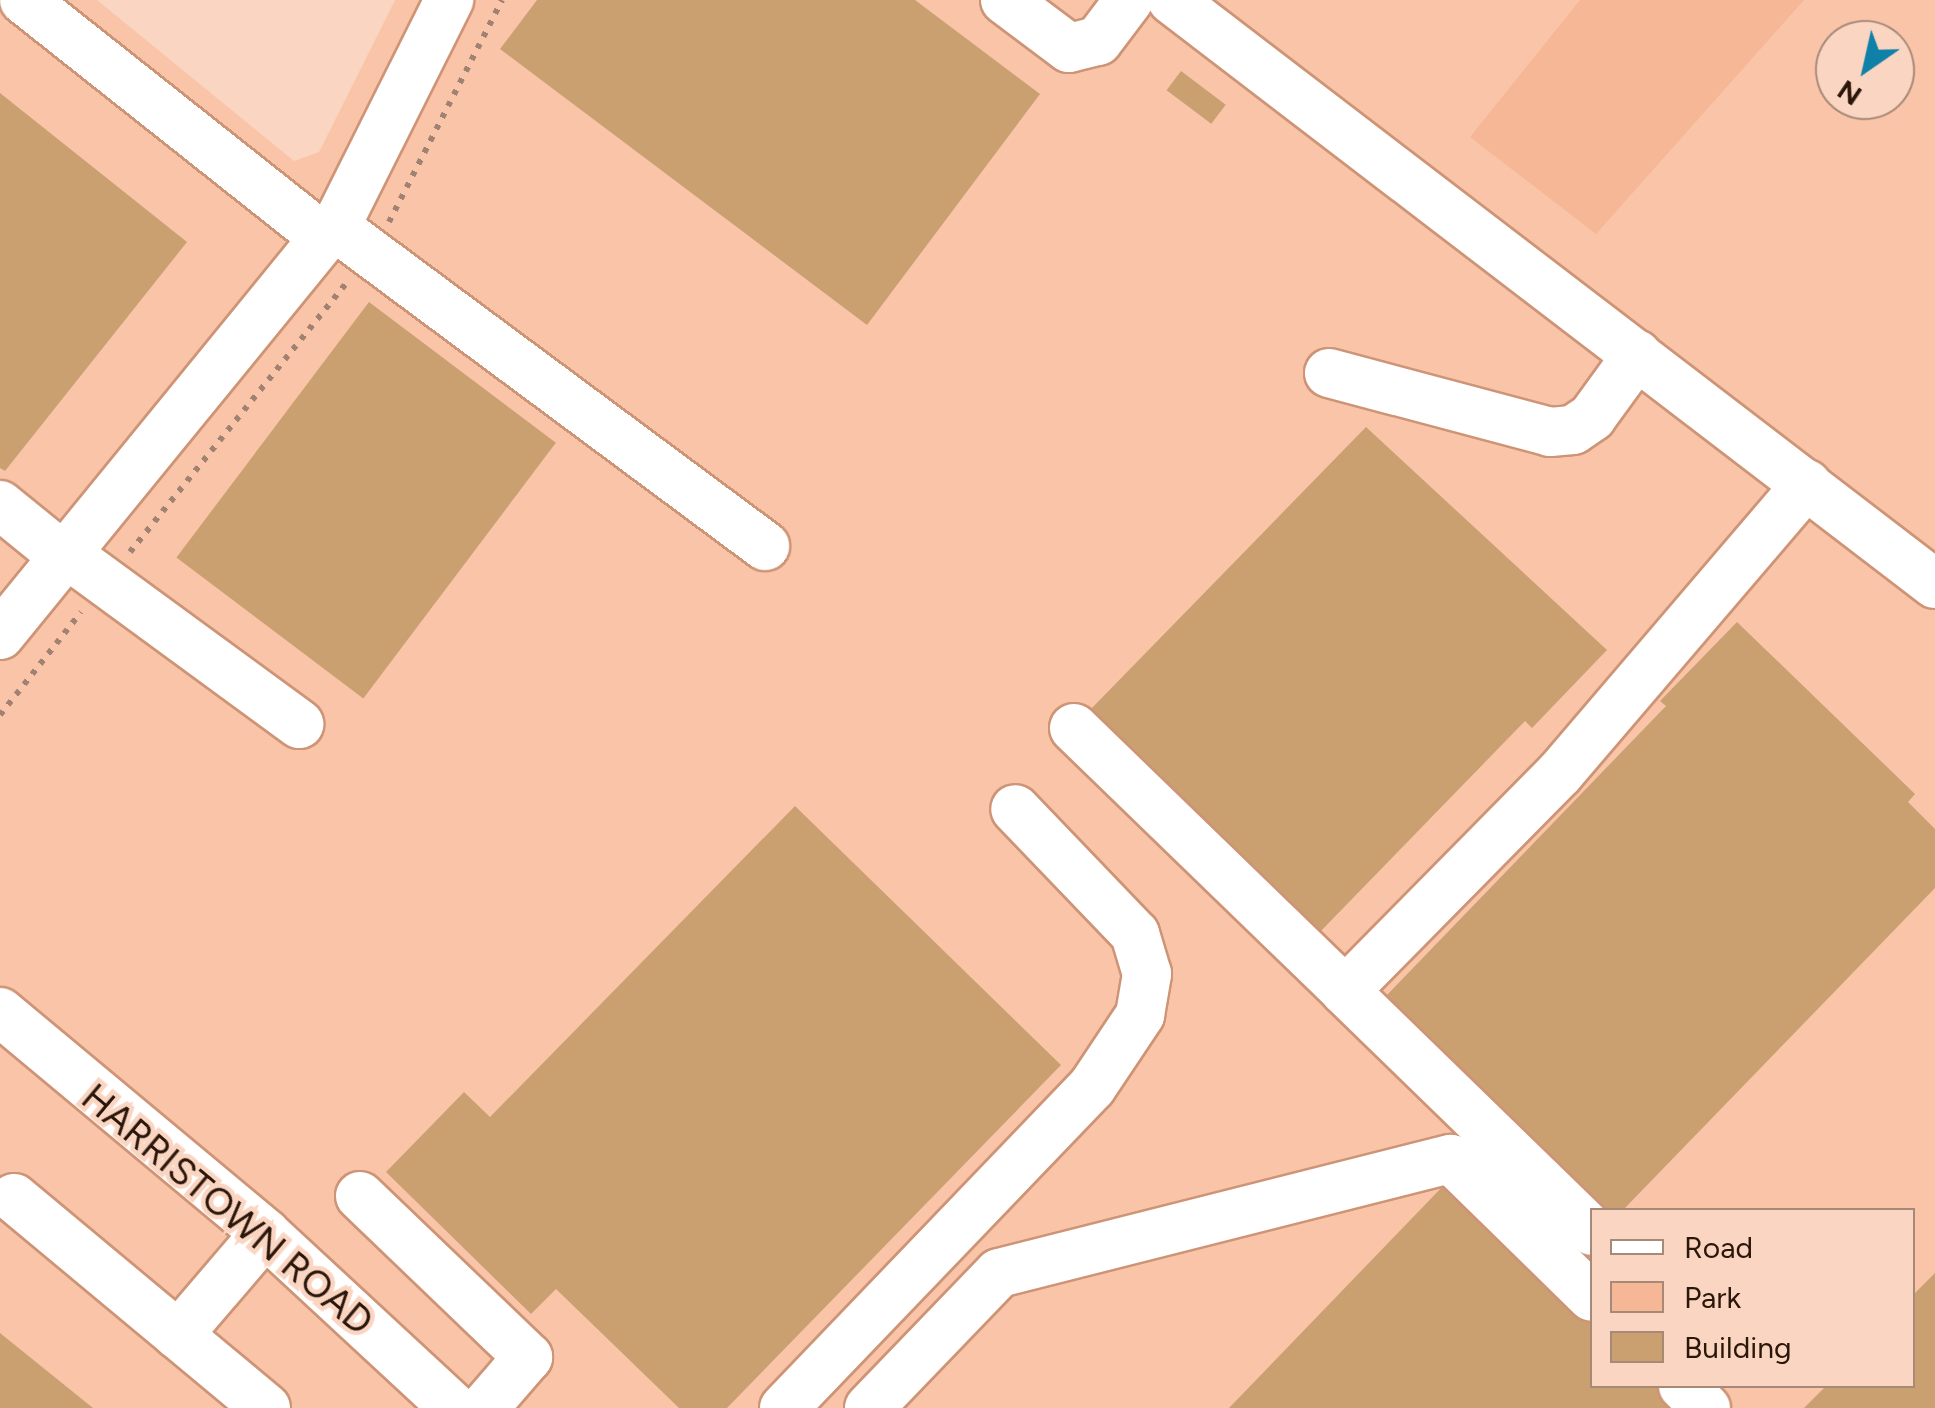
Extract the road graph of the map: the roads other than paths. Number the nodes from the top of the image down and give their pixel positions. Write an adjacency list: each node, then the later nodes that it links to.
1 (24, 0): 6 (street)
2 (449, 0): 6 (street)
3 (1005, 0): 4 (street)
4 (1129, 0)
5 (1172, 0): 7 (street)
6 (338, 245): 11 (street); 12 (street)
7 (1638, 355): 8 (street); 9 (street)
8 (1329, 373)
9 (1807, 484): 13 (street); 18 (street)
10 (0, 505): 12 (street)
11 (764, 546)
12 (66, 556): 14 (street); 15 (street)
13 (1935, 584)
14 (0, 635)
15 (299, 724)
16 (1074, 728): 18 (street)
17 (1016, 809): 30 (street)
18 (1345, 991): 22 (street)
19 (0, 1012): 23 (street, HARRISTOWN ROAD)
20 (360, 1196): 29 (street)
21 (14, 1198): 25 (street)
22 (1590, 1229)
23 (265, 1234): 25 (street); 28 (street, HARRISTOWN ROAD)
24 (1590, 1295): 31 (street)
25 (178, 1335): 27 (street)
26 (1685, 1388): 32 (street)
27 (266, 1408)
28 (454, 1408)
29 (484, 1408)
30 (784, 1408)
31 (869, 1408)
32 (1706, 1408)

